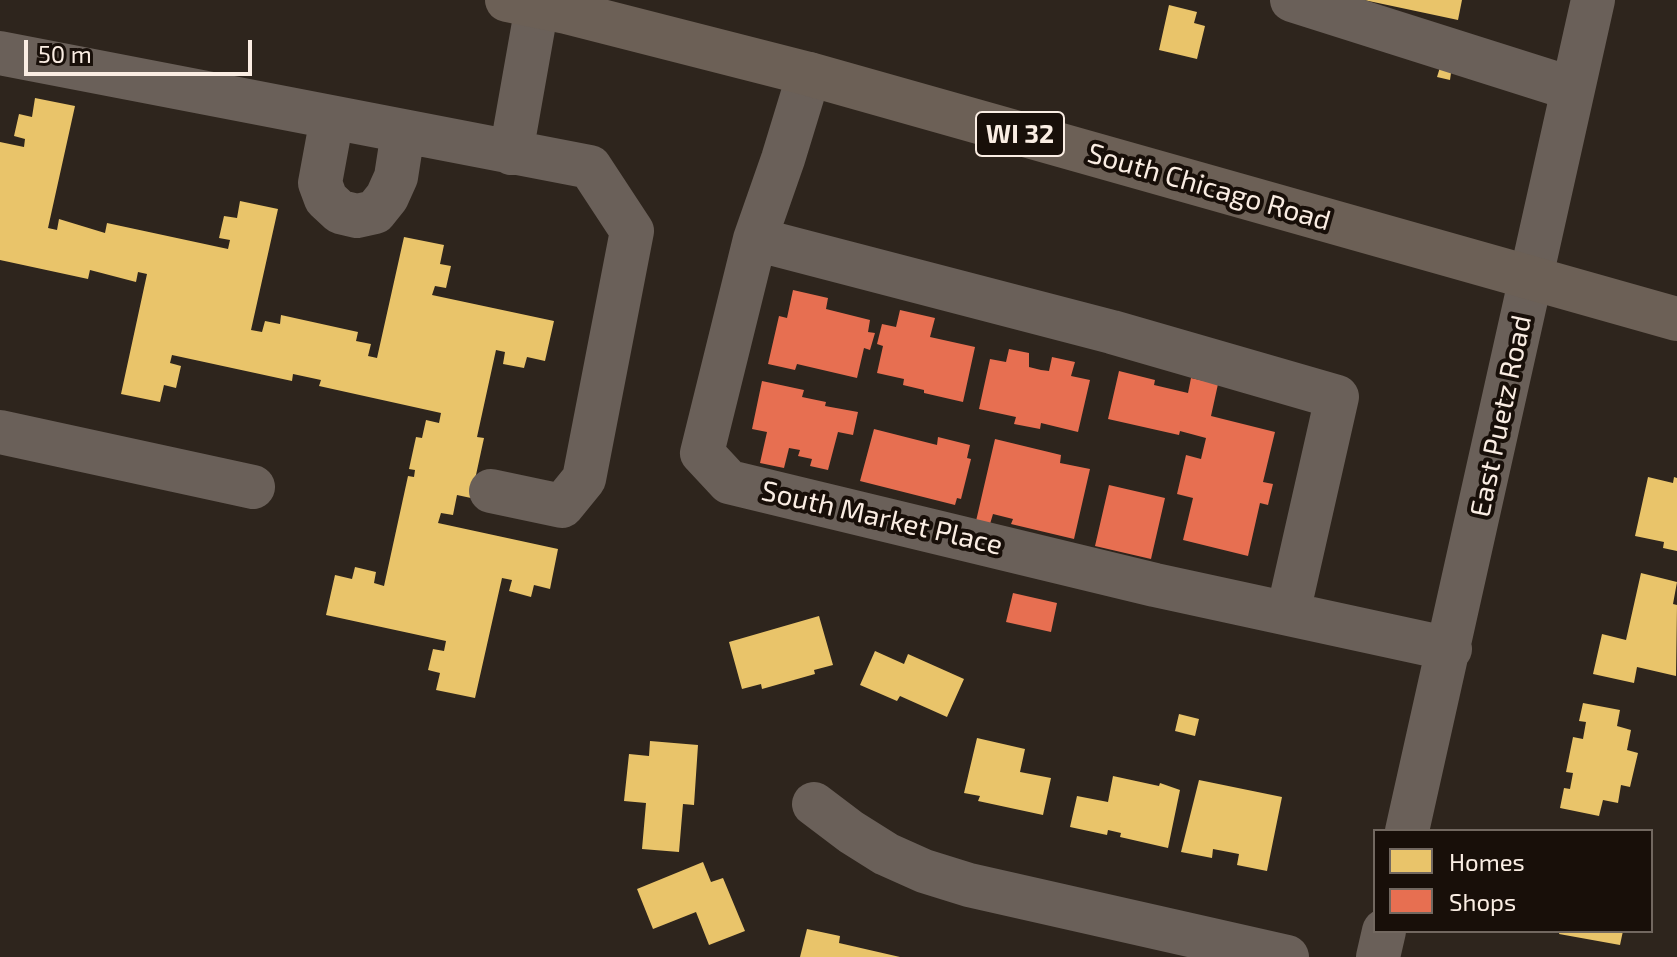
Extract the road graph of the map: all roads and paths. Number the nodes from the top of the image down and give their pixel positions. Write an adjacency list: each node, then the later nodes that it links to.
1 (1292, 0): 6 (street)
2 (1593, 0): 6 (street, East Puetz Road)
3 (544, 5): 5 (main road, South Chicago Road / WI 32); 9 (street)
4 (0, 53): 7 (street)
5 (809, 74): 10 (street, South Market Place); 11 (main road, South Chicago Road / WI 32)
6 (1573, 89): 11 (street, East Puetz Road)
7 (332, 118): 8 (street); 8 (street)
8 (403, 132): 9 (street)
9 (511, 153): 15 (street)
10 (755, 239): 16 (street); 16 (street, South Market Place)
11 (1531, 279): 12 (main road, South Chicago Road / WI 32); 17 (street, East Puetz Road)
12 (1677, 319)
13 (0, 432): 14 (street)
14 (253, 487)
15 (491, 491)
16 (1288, 613): 17 (street, South Market Place)
17 (1450, 649): 19 (street, East Puetz Road)
18 (814, 804): 21 (street)
19 (1407, 829)
20 (1384, 933): 22 (street)
21 (1287, 957)
22 (1378, 957)

